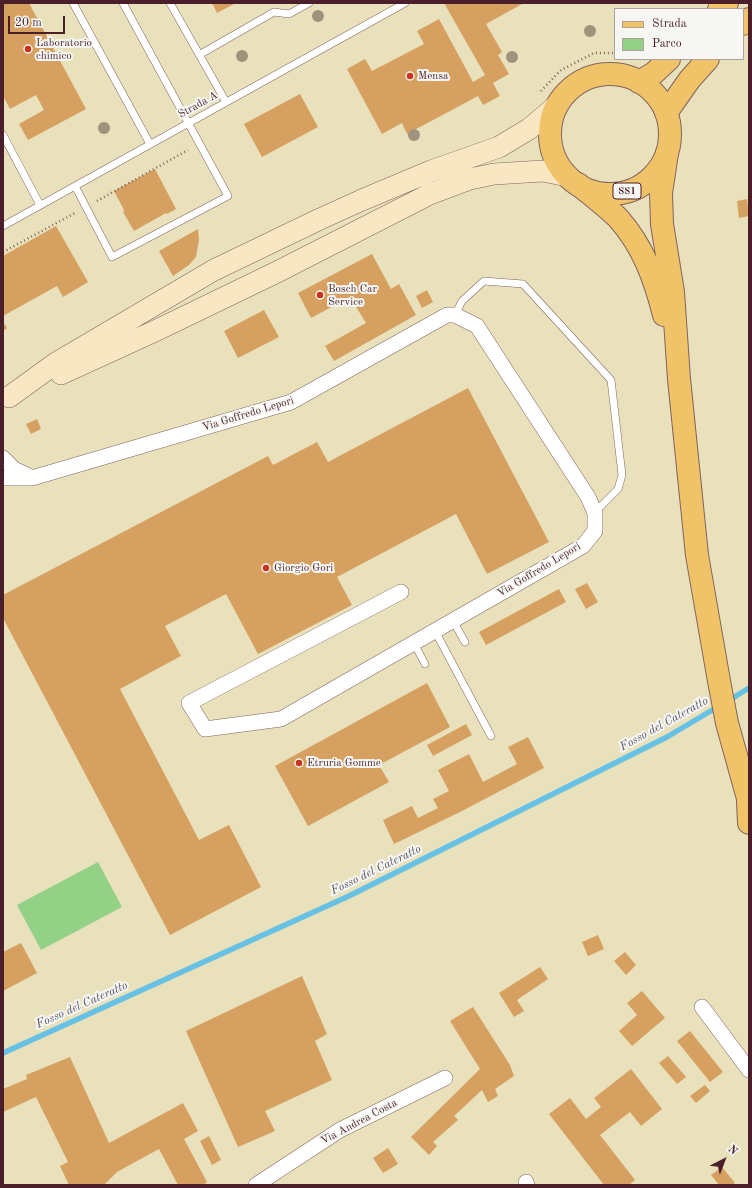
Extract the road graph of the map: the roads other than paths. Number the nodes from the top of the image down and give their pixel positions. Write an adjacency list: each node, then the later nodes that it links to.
1 (73, 3): 15 (lane)
2 (123, 3): 13 (lane)
3 (170, 3): 6 (lane)
4 (309, 3): 6 (lane)
5 (405, 3): 10 (lane, Strada A)
6 (199, 55): 10 (lane)
7 (668, 60): 9 (main road)
8 (707, 60): 12 (main road)
9 (639, 82): 11 (main road, SS1); 12 (main road, SS1)
10 (226, 102): 13 (lane, Strada A)
11 (556, 106): 17 (main road, SS1); 23 (main road)
12 (666, 114): 16 (main road, SS1)
13 (189, 122): 15 (lane, Strada A); 18 (lane)
14 (3, 135): 19 (lane)
15 (150, 144): 18 (lane, Strada A)
16 (667, 153): 17 (main road, SS1); 22 (main road)
17 (573, 180): 22 (main road, SS1); 23 (main road)
18 (75, 186): 19 (lane, Strada A)
19 (40, 205): 20 (lane, Strada A)
20 (3, 226)
21 (455, 315): 26 (street, Via Goffredo Lepori); 27 (street, Via Goffredo Lepori); 27 (lane)
22 (679, 380): 35 (main road)
23 (5, 397)
24 (3, 458): 26 (street)
25 (3, 478): 26 (street, Via Goffredo Lepori)
26 (32, 478)
27 (594, 512): 29 (street, Via Goffredo Lepori)
28 (401, 592): 32 (street, Via Goffredo Lepori)
29 (453, 621): 30 (street, Via Goffredo Lepori); 31 (lane)
30 (435, 631): 32 (street, Via Goffredo Lepori); 34 (lane)
31 (465, 642)
32 (414, 643): 33 (lane)
33 (425, 664)
34 (491, 736)
35 (746, 790): 36 (main road)
36 (749, 824)
37 (702, 1007): 38 (street)
38 (749, 1070)
39 (445, 1078): 40 (street, Via Andrea Costa)
40 (256, 1185)

